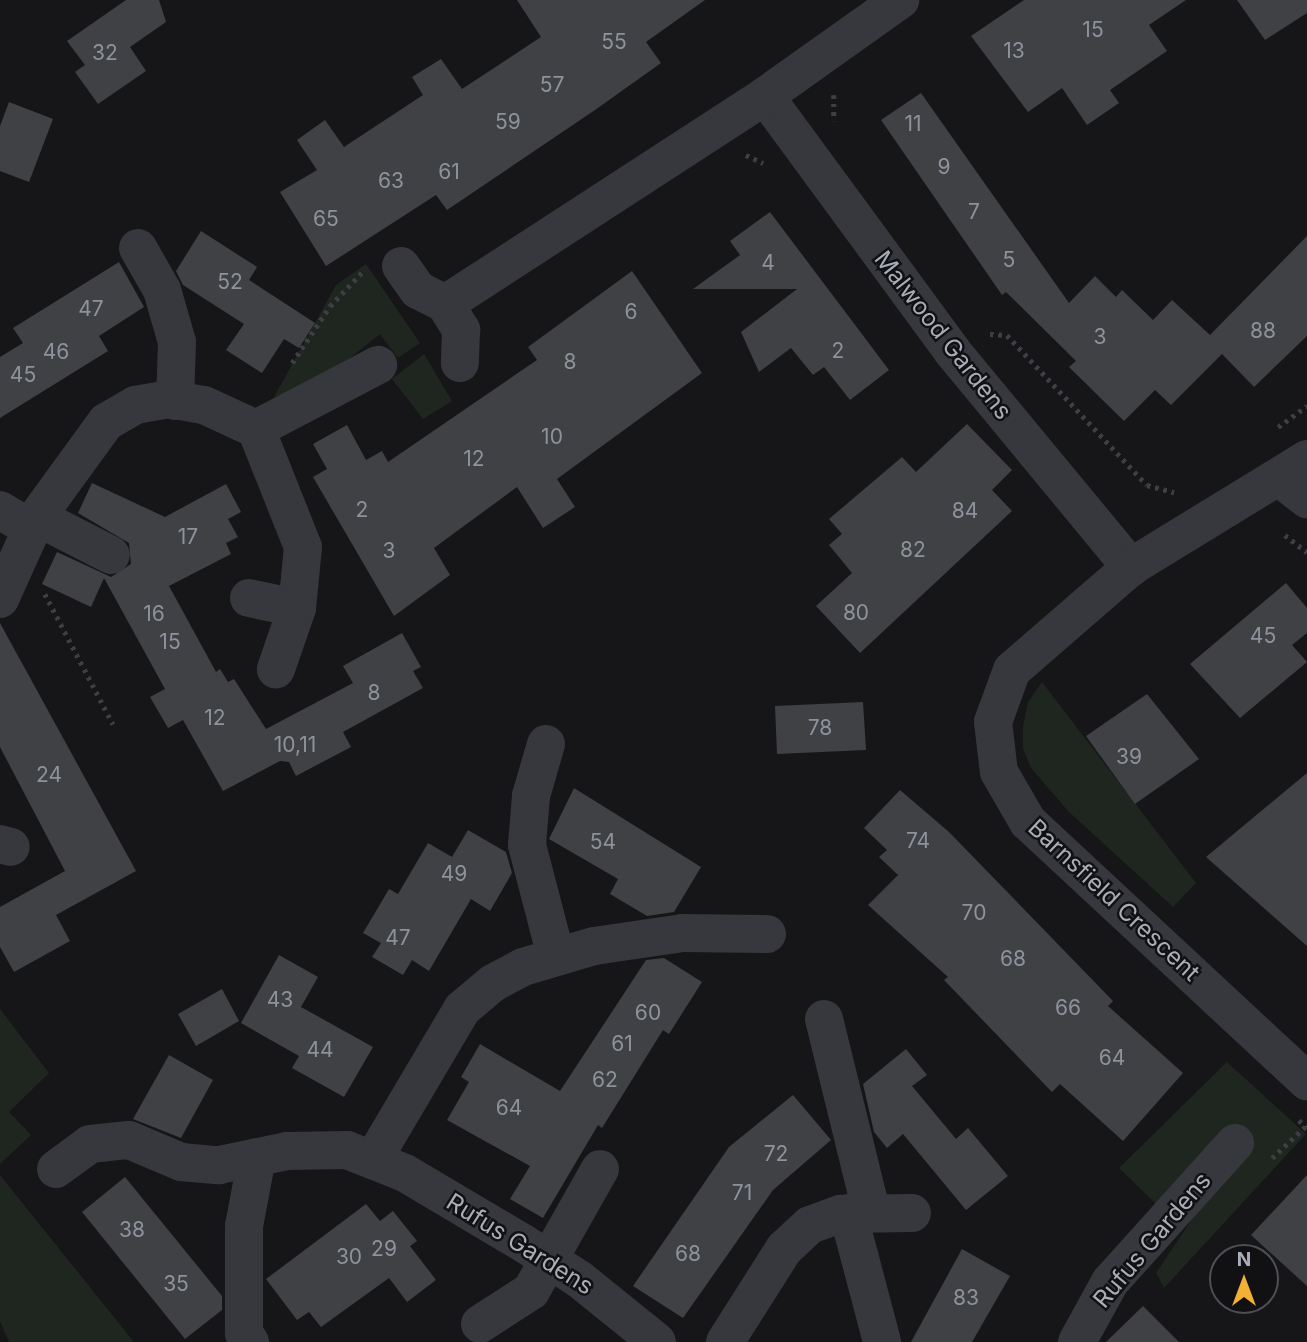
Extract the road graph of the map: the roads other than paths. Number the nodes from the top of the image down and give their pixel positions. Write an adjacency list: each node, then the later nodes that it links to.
1 (900, 0): 2 (street)
2 (765, 96): 5 (street); 13 (street, Malwood Gardens)
3 (138, 248): 8 (street)
4 (401, 266): 5 (street)
5 (445, 304): 6 (street)
6 (460, 363)
7 (378, 365): 9 (street)
8 (175, 401): 9 (street); 11 (street)
9 (256, 429): 16 (street)
10 (1298, 479): 13 (street, Barnsfield Crescent)
11 (23, 527): 12 (street); 15 (street)
12 (111, 555)
13 (1131, 566): 22 (street, Barnsfield Crescent)
14 (249, 598): 16 (street)
15 (0, 599)
16 (297, 608): 17 (street)
17 (276, 669)
18 (546, 744): 20 (street)
19 (767, 934): 20 (street)
20 (556, 956): 25 (street)
21 (824, 1018): 28 (street)
22 (1307, 1082)
23 (1235, 1143): 36 (street, Rufus Gardens)
24 (257, 1157): 25 (street, Rufus Gardens); 26 (street, Rufus Gardens); 32 (street)
25 (374, 1158): 30 (street, Rufus Gardens)
26 (56, 1169)
27 (600, 1169): 30 (street)
28 (859, 1212): 29 (street); 34 (street); 35 (street)
29 (912, 1213)
30 (549, 1260): 31 (street); 33 (street, Rufus Gardens)
31 (480, 1324)
32 (250, 1342)
33 (657, 1342)
34 (725, 1342)
35 (883, 1342)
36 (1077, 1342)

